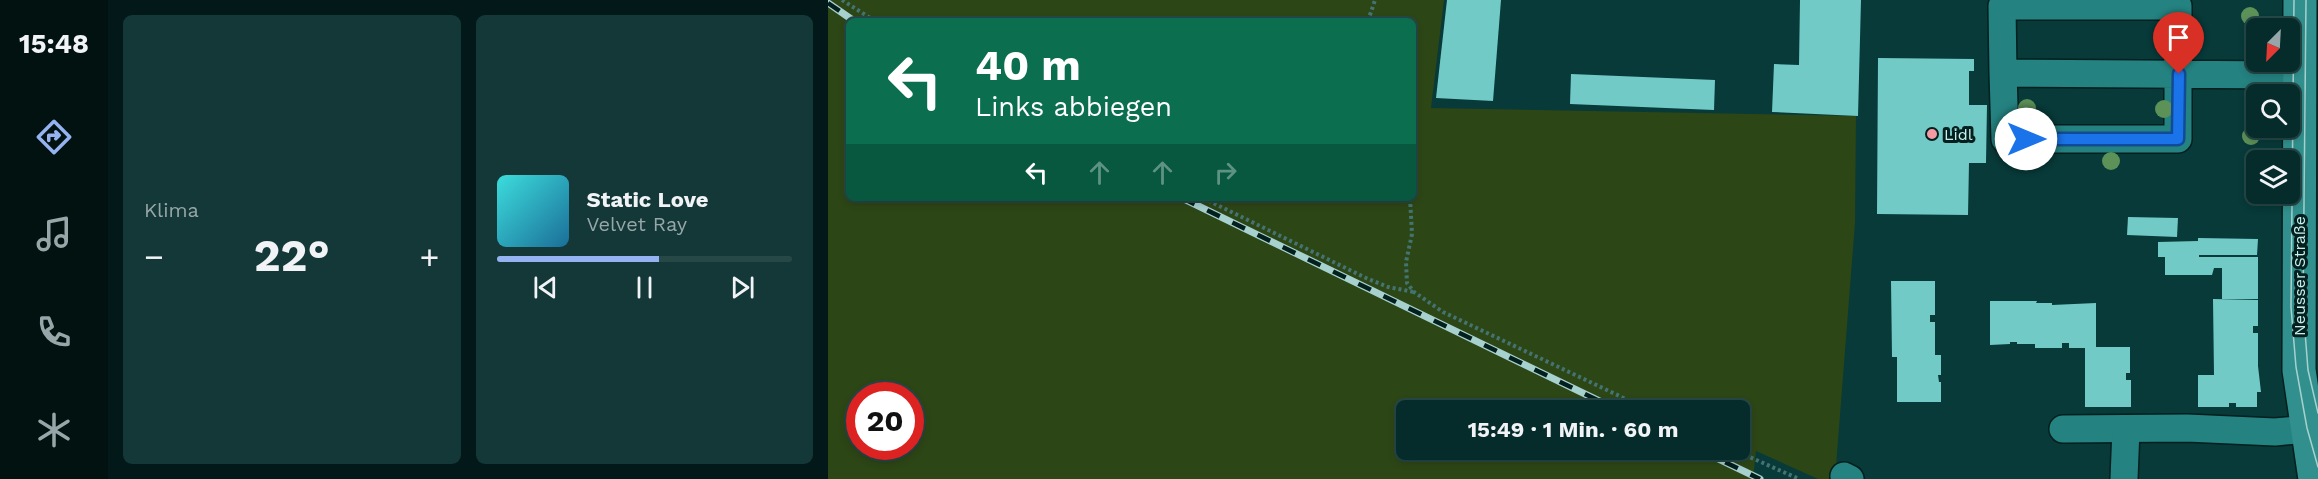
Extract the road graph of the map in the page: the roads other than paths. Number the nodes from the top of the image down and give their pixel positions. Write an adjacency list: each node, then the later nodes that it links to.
1 (2300, 0): 4 (main road, Neusser Straße)
2 (2003, 73): 3 (lane); 3 (lane); 3 (lane)
3 (2179, 74): 4 (lane)
4 (2300, 75): 5 (main road, Neusser Straße)
5 (2308, 159): 8 (main road, Neusser Straße)
6 (2063, 429): 7 (lane)
7 (2126, 429): 8 (lane); 9 (lane)
8 (2308, 429): 10 (main road, Neusser Straße)
9 (2124, 479)
10 (2315, 479)

